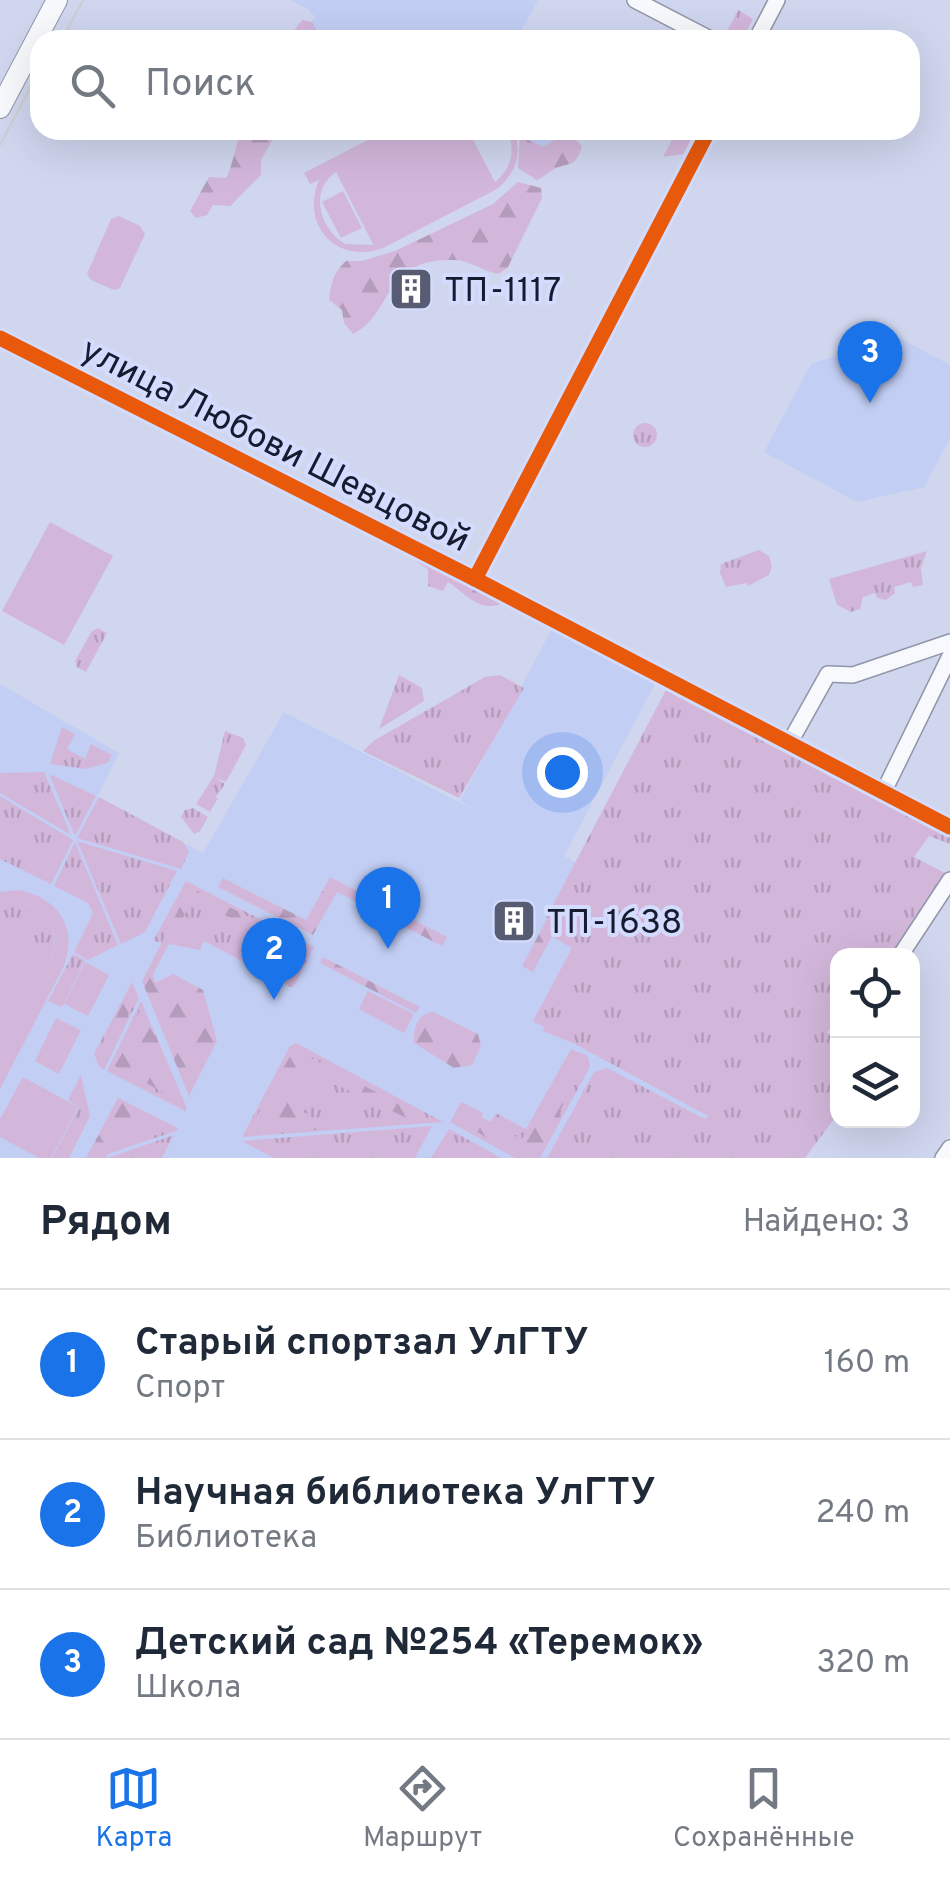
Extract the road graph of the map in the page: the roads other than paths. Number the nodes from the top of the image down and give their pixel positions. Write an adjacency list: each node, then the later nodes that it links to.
1 (57, 0): 4 (main road)
2 (635, 0): 5 (street)
3 (778, 0): 6 (street)
4 (41, 30)
5 (693, 30)
6 (762, 30)
7 (30, 51): 8 (main road)
8 (0, 108)
9 (705, 140): 11 (street)
10 (0, 338): 11 (street, улица Любови Шевцовой)
11 (475, 579): 14 (street, улица Любови Шевцовой)
12 (950, 642): 14 (street)
13 (950, 656): 15 (street)
14 (790, 742): 15 (street, улица Любови Шевцовой)
15 (884, 791): 16 (street, улица Любови Шевцовой)
16 (950, 826)
17 (950, 880): 18 (street)
18 (905, 948)
19 (950, 1148): 20 (street)
20 (943, 1158)

